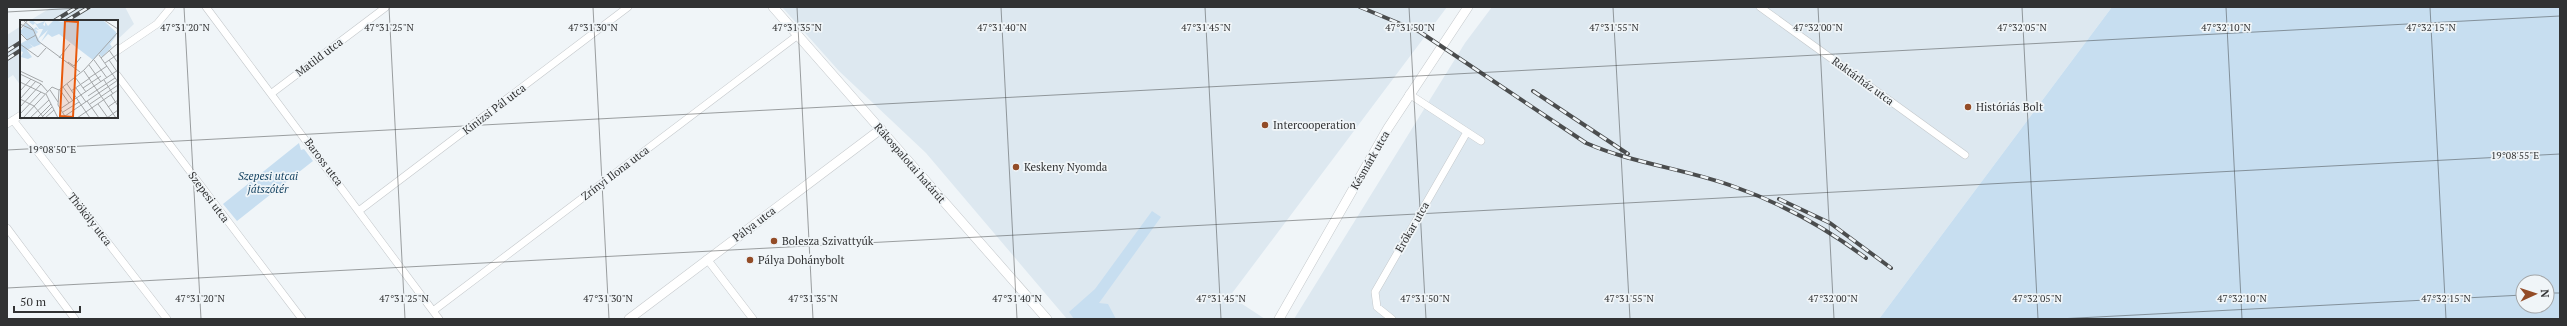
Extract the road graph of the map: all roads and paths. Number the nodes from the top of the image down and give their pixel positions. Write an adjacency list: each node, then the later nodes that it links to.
1 (171, 7): 9 (street)
2 (206, 7): 11 (street, Baross utca)
3 (386, 7): 11 (street, Matild utca)
4 (628, 7): 19 (street, Kinizsi Pál utca)
5 (773, 7): 8 (street, Rákospalotai határút)
6 (1468, 7): 12 (street, Késmárk utca)
7 (1760, 7): 18 (street, Raktárház utca)
8 (798, 35): 15 (street, Rákospalotai határút); 22 (street, Zrínyi Ilona utca)
9 (118, 50)
10 (118, 77): 25 (street, Szepesi utca)
11 (272, 93): 19 (street, Baross utca)
12 (1409, 94): 16 (street); 30 (street, Késmárk utca)
13 (20, 116): 14 (street)
14 (10, 122): 24 (street, Thököly utca)
15 (881, 129): 21 (street, Pálya utca); 29 (street, Rákospalotai határút)
16 (1468, 132): 17 (street); 31 (street, Erőkar utca)
17 (1481, 141)
18 (1965, 155)
19 (360, 210): 22 (street, Baross utca)
20 (7, 228): 23 (street)
21 (708, 259): 27 (street, Pálya utca); 28 (street)
22 (432, 311): 26 (street, Baross utca)
23 (75, 319)
24 (167, 319)
25 (302, 319)
26 (439, 319)
27 (629, 319)
28 (753, 319)
29 (1047, 319)
30 (1279, 319)
31 (1392, 319)

